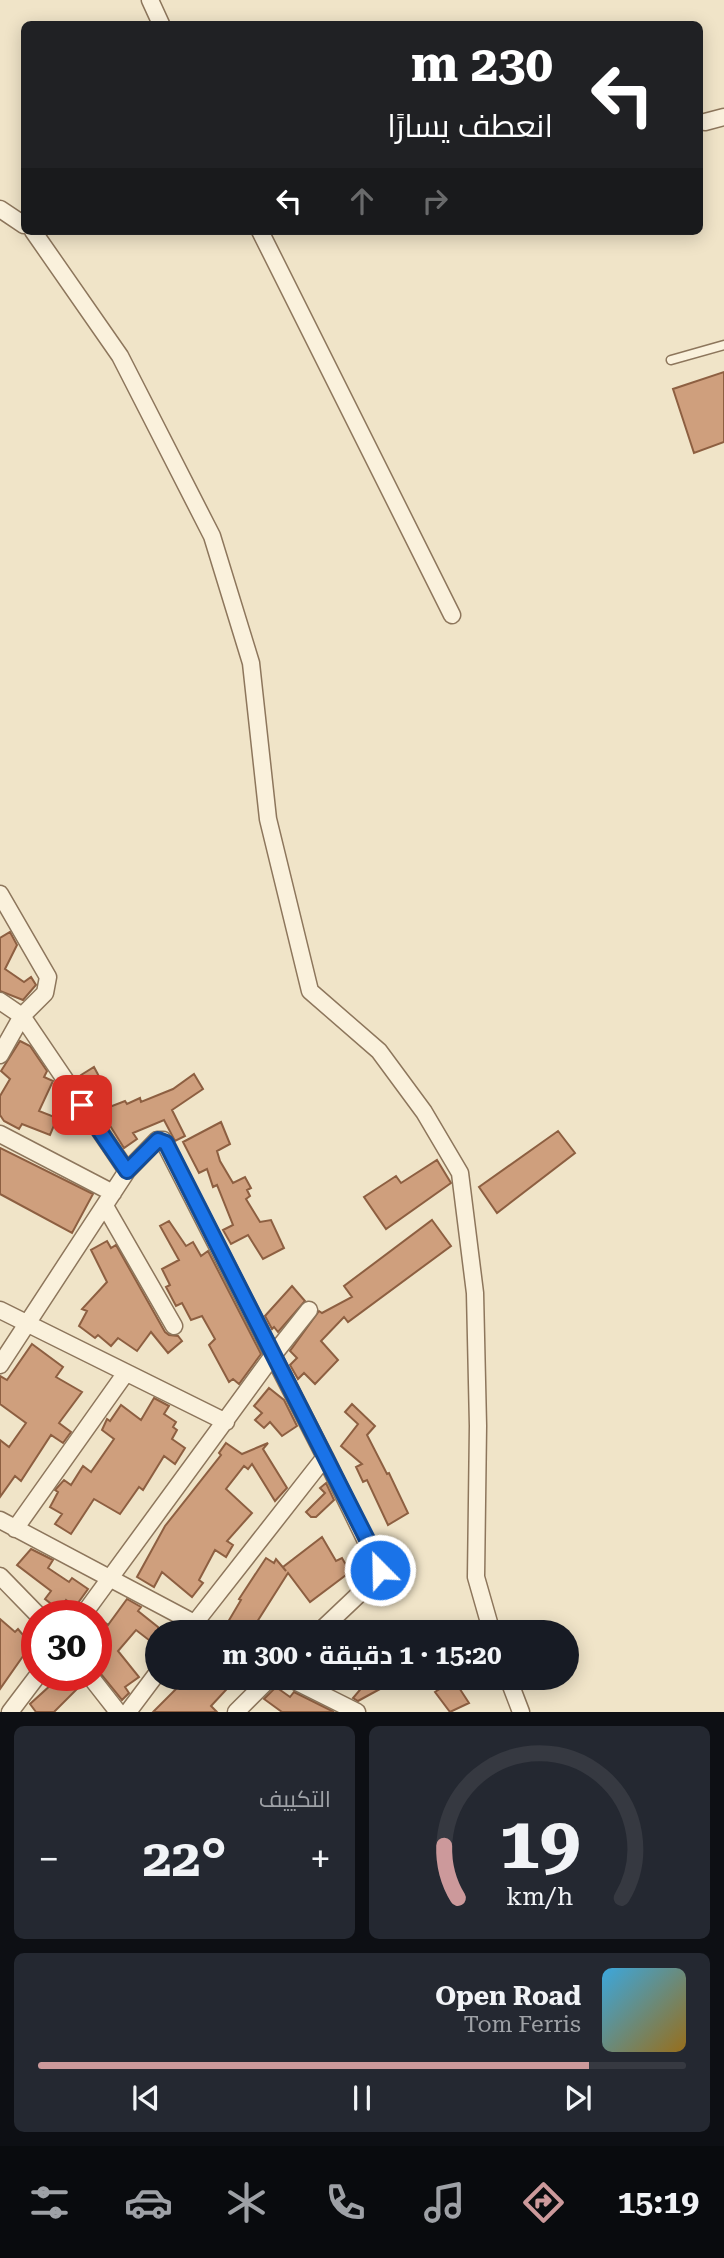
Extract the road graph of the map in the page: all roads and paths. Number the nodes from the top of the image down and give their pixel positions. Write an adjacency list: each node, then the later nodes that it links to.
1 (150, 0): 2 (street)
2 (160, 21)
3 (724, 117): 4 (street)
4 (705, 122)
5 (0, 209): 6 (street)
6 (21, 223)
7 (36, 235): 36 (street)
8 (262, 235): 11 (street)
9 (724, 345): 10 (lane)
10 (671, 360)
11 (452, 615)
12 (0, 894): 14 (street)
13 (0, 1001): 14 (street)
14 (22, 1016): 15 (street); 17 (street)
15 (0, 1055)
16 (0, 1134): 18 (street)
17 (127, 1171): 18 (street); 23 (street)
18 (109, 1199): 21 (street); 22 (street)
19 (0, 1310): 21 (street)
20 (309, 1310): 23 (street)
21 (28, 1324): 24 (street); 25 (street)
22 (174, 1326)
23 (274, 1354): 26 (street); 27 (street)
24 (0, 1365)
25 (125, 1374): 26 (street); 28 (street)
26 (226, 1422): 30 (street)
27 (325, 1457): 34 (street); 35 (street)
28 (6, 1527): 30 (street)
29 (0, 1576): 31 (street)
30 (111, 1577): 32 (street); 33 (street)
31 (23, 1600)
32 (94, 1600)
33 (180, 1620)
34 (197, 1620)
35 (331, 1620)
36 (488, 1620)
37 (145, 1689): 45 (street)
38 (258, 1690): 46 (street)
39 (313, 1690): 47 (street)
40 (513, 1690): 48 (street)
41 (26, 1691): 43 (street)
42 (102, 1691): 44 (street)
43 (10, 1712)
44 (118, 1712)
45 (128, 1712)
46 (236, 1712)
47 (357, 1712)
48 (522, 1712)

